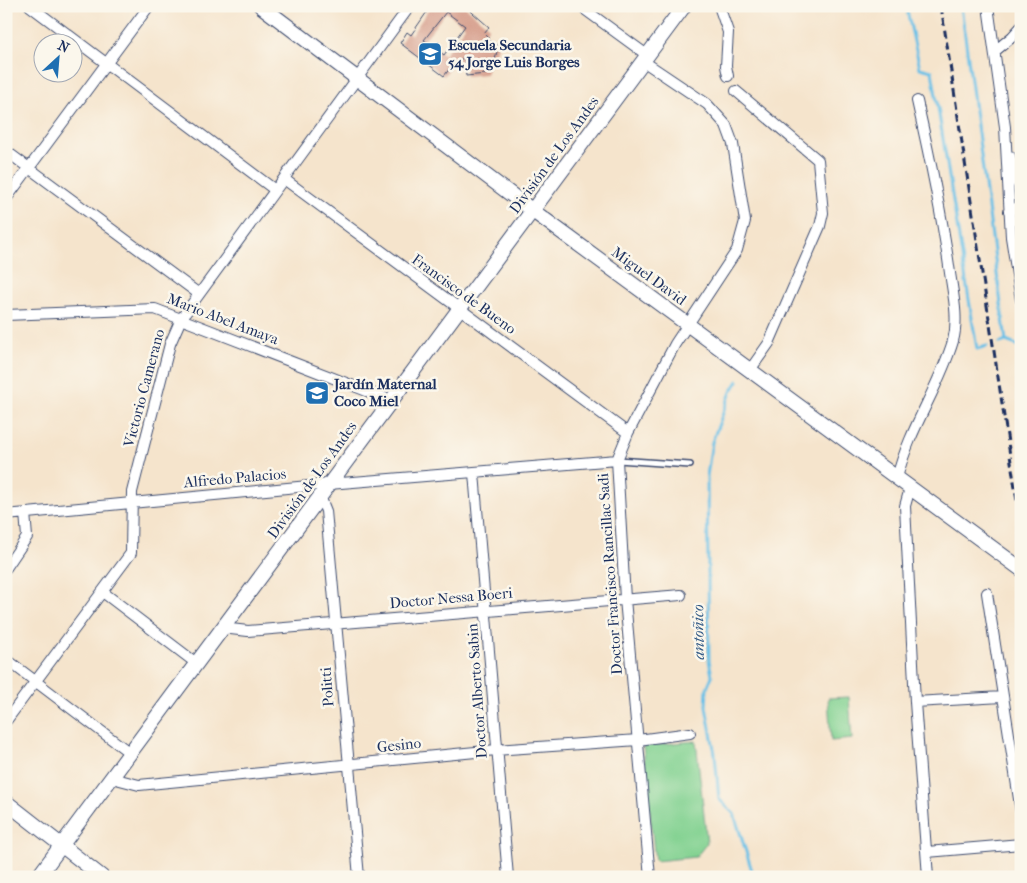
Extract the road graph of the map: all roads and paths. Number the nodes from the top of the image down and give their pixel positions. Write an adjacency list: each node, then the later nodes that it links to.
1 (30, 6): 13 (street)
2 (149, 6): 13 (street)
3 (261, 6): 9 (street, Miguel David)
4 (410, 6): 15 (street, Victorio Camerano)
5 (580, 6): 12 (street)
6 (684, 6): 12 (street, División de Los Andes)
7 (719, 6): 14 (street)
8 (988, 6): 11 (street)
9 (276, 11): 15 (street, Miguel David)
10 (1021, 27): 11 (street)
11 (995, 50): 18 (street)
12 (645, 58): 26 (street, División de Los Andes); 32 (street, Doctor Francisco Rancillac Sadi)
13 (106, 64): 20 (street); 22 (street)
14 (728, 76)
15 (356, 79): 21 (street, Victorio Camerano); 26 (street, Miguel David)
16 (736, 91): 33 (street)
17 (916, 101): 39 (street)
18 (1006, 143): 23 (street); 25 (street)
19 (6, 151): 20 (street)
20 (30, 168): 24 (street); 27 (street)
21 (284, 179): 22 (street, Victorio Camerano); 29 (street, Francisco de Bueno)
22 (275, 190): 27 (street, Victorio Camerano)
23 (1021, 194)
24 (6, 199)
25 (1017, 209): 28 (street)
26 (533, 211): 29 (street, División de Los Andes); 32 (street, Miguel David)
27 (199, 294): 31 (street, Victorio Camerano)
28 (1021, 300)
29 (459, 309): 34 (street, División de Los Andes); 35 (street, Francisco de Bueno)
30 (6, 315): 31 (street, Mario Abel Amaya)
31 (181, 319): 34 (street, Mario Abel Amaya); 43 (street, Victorio Camerano)
32 (687, 324): 33 (street, Miguel David); 35 (street, Doctor Francisco Rancillac Sadi)
33 (750, 370): 39 (street, Miguel David)
34 (390, 400): 40 (street, División de Los Andes)
35 (628, 433): 36 (street, Doctor Francisco Rancillac Sadi)
36 (617, 460): 37 (lane); 38 (street, Alfredo Palacios); 51 (street, Doctor Francisco Rancillac Sadi)
37 (690, 465)
38 (474, 473): 40 (street, Alfredo Palacios); 52 (street, Doctor Alberto Sabin)
39 (897, 478): 41 (street, Miguel David)
40 (329, 484): 42 (street, División de Los Andes); 43 (street, Alfredo Palacios)
41 (910, 488): 47 (street, Miguel David); 59 (street)
42 (320, 496): 53 (street, Politti); 54 (street, División de Los Andes)
43 (131, 503): 44 (street, Alfredo Palacios); 48 (street, Victorio Camerano)
44 (25, 513): 45 (street, Alfredo Palacios); 46 (street)
45 (6, 515)
46 (6, 568)
47 (1021, 569)
48 (104, 592): 56 (street); 57 (street, Victorio Camerano)
49 (987, 593): 58 (street)
50 (681, 594): 51 (street, Doctor Nessa Boeri)
51 (625, 600): 52 (street, Doctor Nessa Boeri); 62 (street, Doctor Francisco Rancillac Sadi)
52 (486, 609): 53 (street, Doctor Nessa Boeri); 63 (street, Doctor Alberto Sabin)
53 (337, 623): 54 (street, Doctor Nessa Boeri); 65 (street, Politti)
54 (222, 628): 56 (street, División de Los Andes)
55 (6, 659): 57 (street)
56 (196, 663): 64 (street, División de Los Andes)
57 (36, 682): 60 (street, Victorio Camerano); 64 (street)
58 (1002, 697): 59 (street); 68 (street)
59 (915, 702): 71 (street)
60 (6, 721)
61 (690, 733): 62 (street, Gesino)
62 (638, 740): 63 (street, Gesino); 76 (street, Doctor Francisco Rancillac Sadi)
63 (496, 750): 65 (street, Gesino); 75 (street, Doctor Alberto Sabin)
64 (130, 753): 66 (street, División de Los Andes)
65 (348, 765): 66 (street, Gesino); 74 (street, Politti)
66 (112, 778): 70 (street, División de Los Andes)
67 (6, 802): 70 (street)
68 (1021, 812)
69 (1021, 844): 71 (street)
70 (61, 845): 72 (street, División de Los Andes); 73 (street)
71 (927, 852): 77 (street)
72 (38, 877)
73 (102, 877)
74 (359, 877)
75 (508, 877)
76 (650, 877)
77 (928, 877)

